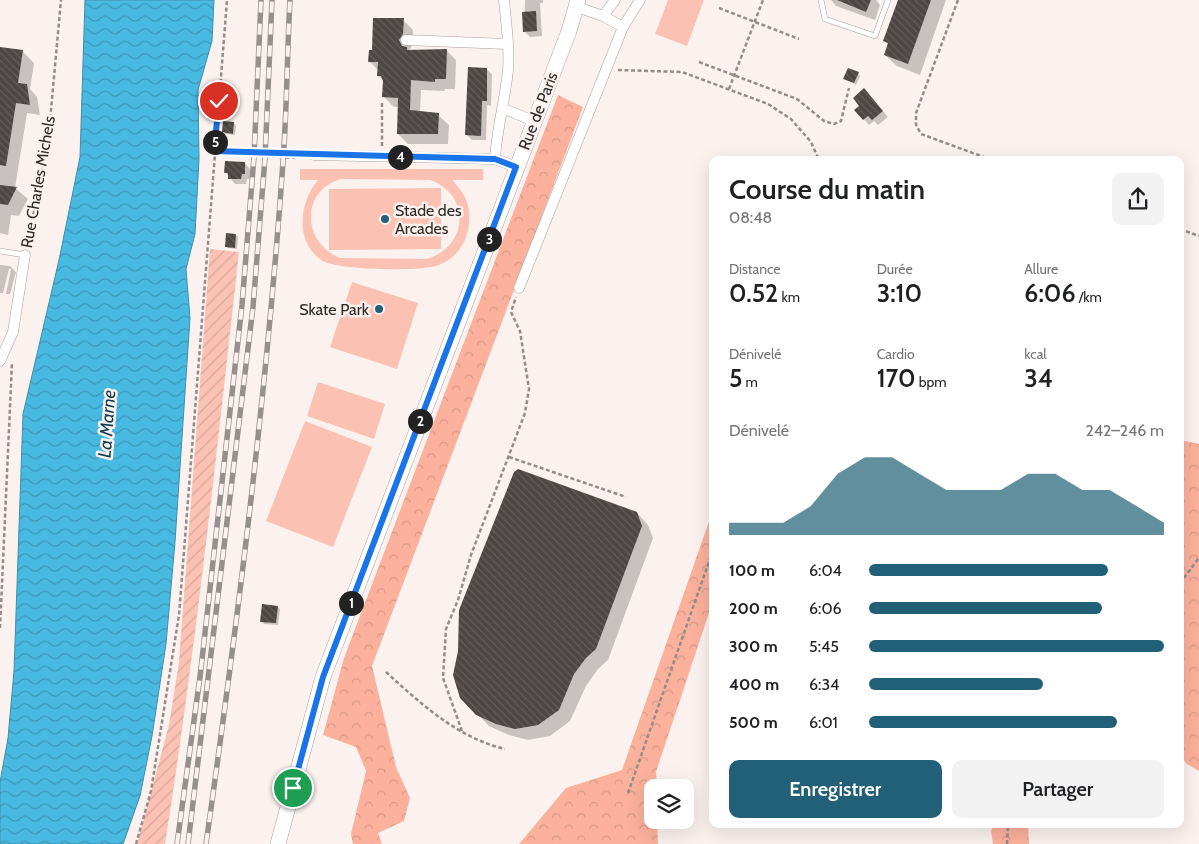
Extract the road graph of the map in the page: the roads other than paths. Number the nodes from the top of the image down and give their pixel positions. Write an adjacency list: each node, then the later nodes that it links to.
1 (504, 0): 10 (street)
2 (615, 0): 7 (street)
3 (640, 0): 8 (street)
4 (821, 0): 5 (lane)
5 (888, 0)
6 (577, 4): 7 (street); 12 (main road, Rue de Paris)
7 (603, 16): 8 (street)
8 (623, 27): 18 (street)
9 (406, 40): 10 (street)
10 (507, 44): 11 (street)
11 (504, 109): 12 (street); 14 (street)
12 (534, 121): 15 (main road, Rue de Paris)
13 (314, 155): 14 (street)
14 (495, 159): 15 (street)
15 (516, 167): 20 (main road, Rue de Paris)
16 (0, 251): 17 (lane)
17 (25, 255): 19 (street, Rue Charles Michels)
18 (519, 288)
19 (0, 361)
20 (278, 844)

